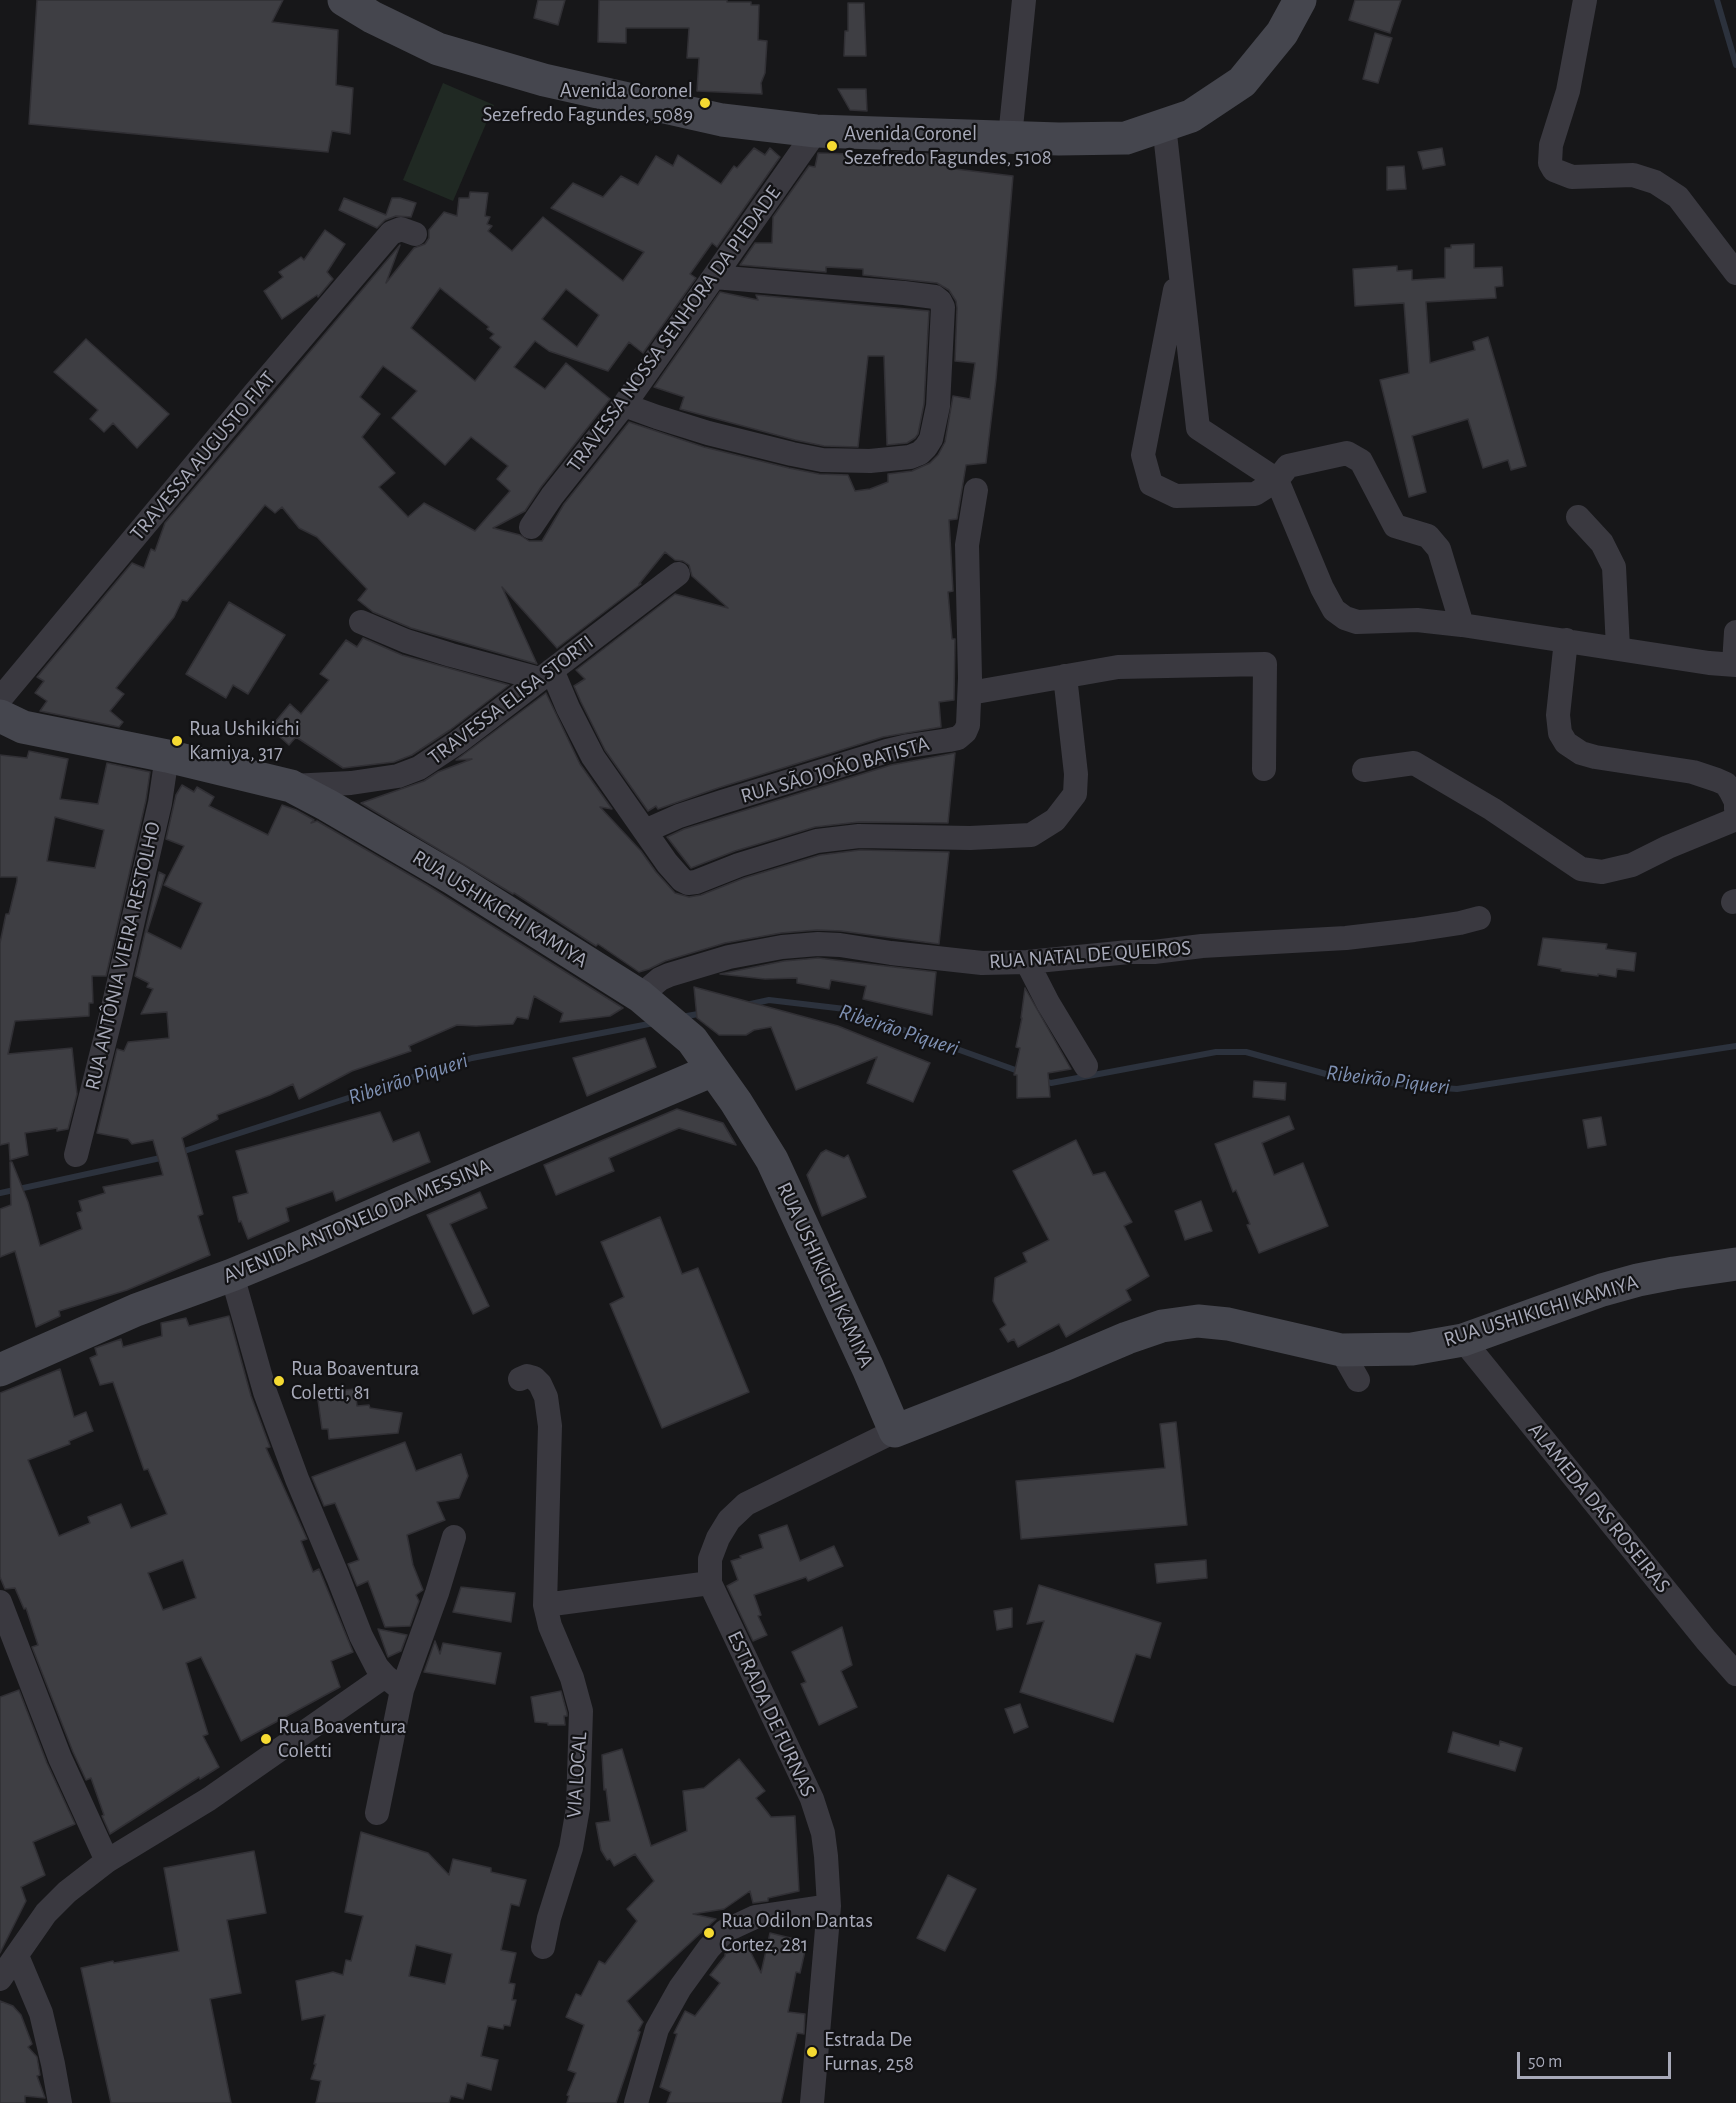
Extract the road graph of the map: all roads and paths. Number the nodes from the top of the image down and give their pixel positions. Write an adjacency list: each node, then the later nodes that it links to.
1 (344, 0): 6 (main road)
2 (1024, 0): 7 (street)
3 (1300, 0): 5 (main road)
4 (1586, 0): 10 (street)
5 (1164, 125): 7 (main road); 9 (street)
6 (816, 131): 7 (main road); 11 (street, TRAVESSA NOSSA SENHORA DA PIEDADE)
7 (1011, 137)
8 (415, 234): 27 (street, TRAVESSA AUGUSTO FIAT)
9 (1180, 267): 13 (street); 13 (street)
10 (1736, 273)
11 (714, 277): 12 (street, TRAVESSA NOSSA SENHORA DA PIEDADE); 12 (street)
12 (624, 405): 16 (street, TRAVESSA NOSSA SENHORA DA PIEDADE)
13 (1277, 480): 19 (street); 19 (street)
14 (976, 490): 26 (street, RUA SÃO JOÃO BATISTA)
15 (1578, 517): 22 (street)
16 (531, 527)
17 (678, 574): 24 (street, TRAVESSA ELISA STORTI)
18 (361, 622): 24 (street)
19 (1462, 625): 21 (street)
20 (1736, 632): 23 (street)
21 (1566, 640): 22 (street); 33 (street)
22 (1618, 648): 23 (street)
23 (1735, 664)
24 (546, 675): 32 (street, TRAVESSA ELISA STORTI); 35 (street)
25 (1065, 676): 26 (street); 30 (street); 35 (street)
26 (970, 693): 35 (street, RUA SÃO JOÃO BATISTA)
27 (0, 699)
28 (0, 716): 29 (main road, RUA USHIKICHI KAMIYA)
29 (167, 756): 32 (main road, RUA USHIKICHI KAMIYA); 41 (street, RUA ANTÔNIA VIEIRA RESTOLHO)
30 (1264, 769)
31 (1364, 770): 34 (street)
32 (291, 786): 38 (main road, RUA USHIKICHI KAMIYA)
33 (1736, 809)
34 (1736, 819)
35 (645, 831)
36 (1479, 918): 37 (street, RUA NATAL DE QUEIROS)
37 (1027, 962): 38 (street, RUA NATAL DE QUEIROS); 39 (street)
38 (645, 999): 40 (main road, RUA USHIKICHI KAMIYA)
39 (1086, 1066)
40 (713, 1070): 43 (main road, AVENIDA ANTONELO DA MESSINA); 49 (main road, RUA USHIKICHI KAMIYA)
41 (76, 1155)
42 (1736, 1264): 44 (main road, RUA USHIKICHI KAMIYA)
43 (232, 1275): 46 (main road, AVENIDA ANTONELO DA MESSINA); 55 (street)
44 (1463, 1340): 45 (main road, RUA USHIKICHI KAMIYA); 54 (street, ALAMEDA DAS ROSEIRAS)
45 (1341, 1350): 48 (street); 49 (main road, RUA USHIKICHI KAMIYA)
46 (0, 1370)
47 (520, 1379): 53 (street, VIA LOCAL)
48 (1358, 1380)
49 (895, 1431): 51 (street, ESTRADA DE FURNAS)
50 (454, 1537): 55 (street)
51 (710, 1583): 53 (street); 58 (street, ESTRADA DE FURNAS)
52 (0, 1602): 57 (street)
53 (545, 1605): 59 (street, VIA LOCAL)
54 (1736, 1674)
55 (394, 1683): 56 (street); 57 (street)
56 (377, 1813)
57 (107, 1861): 60 (street)
58 (829, 1906): 63 (street); 64 (street, ESTRADA DE FURNAS)
59 (543, 1947)
60 (17, 1956): 61 (street); 62 (street)
61 (0, 1979)
62 (60, 2103)
63 (636, 2103)
64 (812, 2103)

